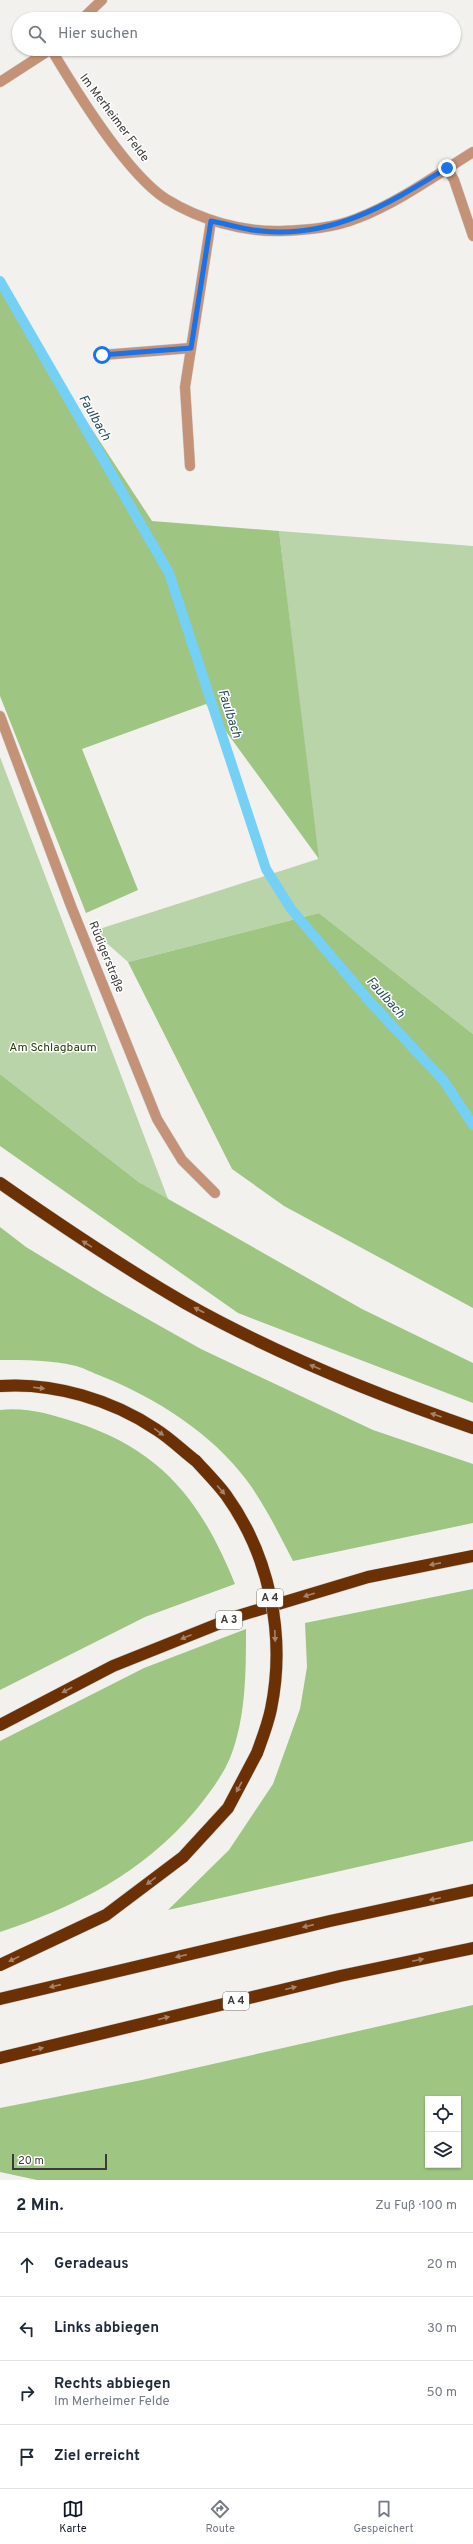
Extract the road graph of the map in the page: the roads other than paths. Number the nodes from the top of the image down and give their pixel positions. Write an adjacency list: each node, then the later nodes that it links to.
1 (102, 0): 2 (street)
2 (89, 12)
3 (40, 56): 5 (street)
4 (55, 56): 8 (street, Im Merheimer Felde)
5 (0, 82)
6 (473, 152): 7 (street, Im Merheimer Felde)
7 (447, 168): 8 (street, Im Merheimer Felde); 9 (street)
8 (211, 221): 10 (street)
9 (473, 236)
10 (191, 348): 11 (street); 12 (street)
11 (102, 355)
12 (190, 466)
13 (0, 716): 15 (street, Rüdigerstraße)
14 (0, 1183): 17 (highway, one-way to 14)
15 (215, 1193)
16 (0, 1386): 22 (highway, A 4, one-way to 22, bridge)
17 (473, 1428)
18 (473, 1556): 19 (highway, A 3, one-way to 19)
19 (0, 1725)
20 (473, 1890): 23 (highway, one-way to 23)
21 (473, 1948): 24 (highway, A 4, one-way to 21)
22 (0, 1965)
23 (0, 1999)
24 (0, 2058)

